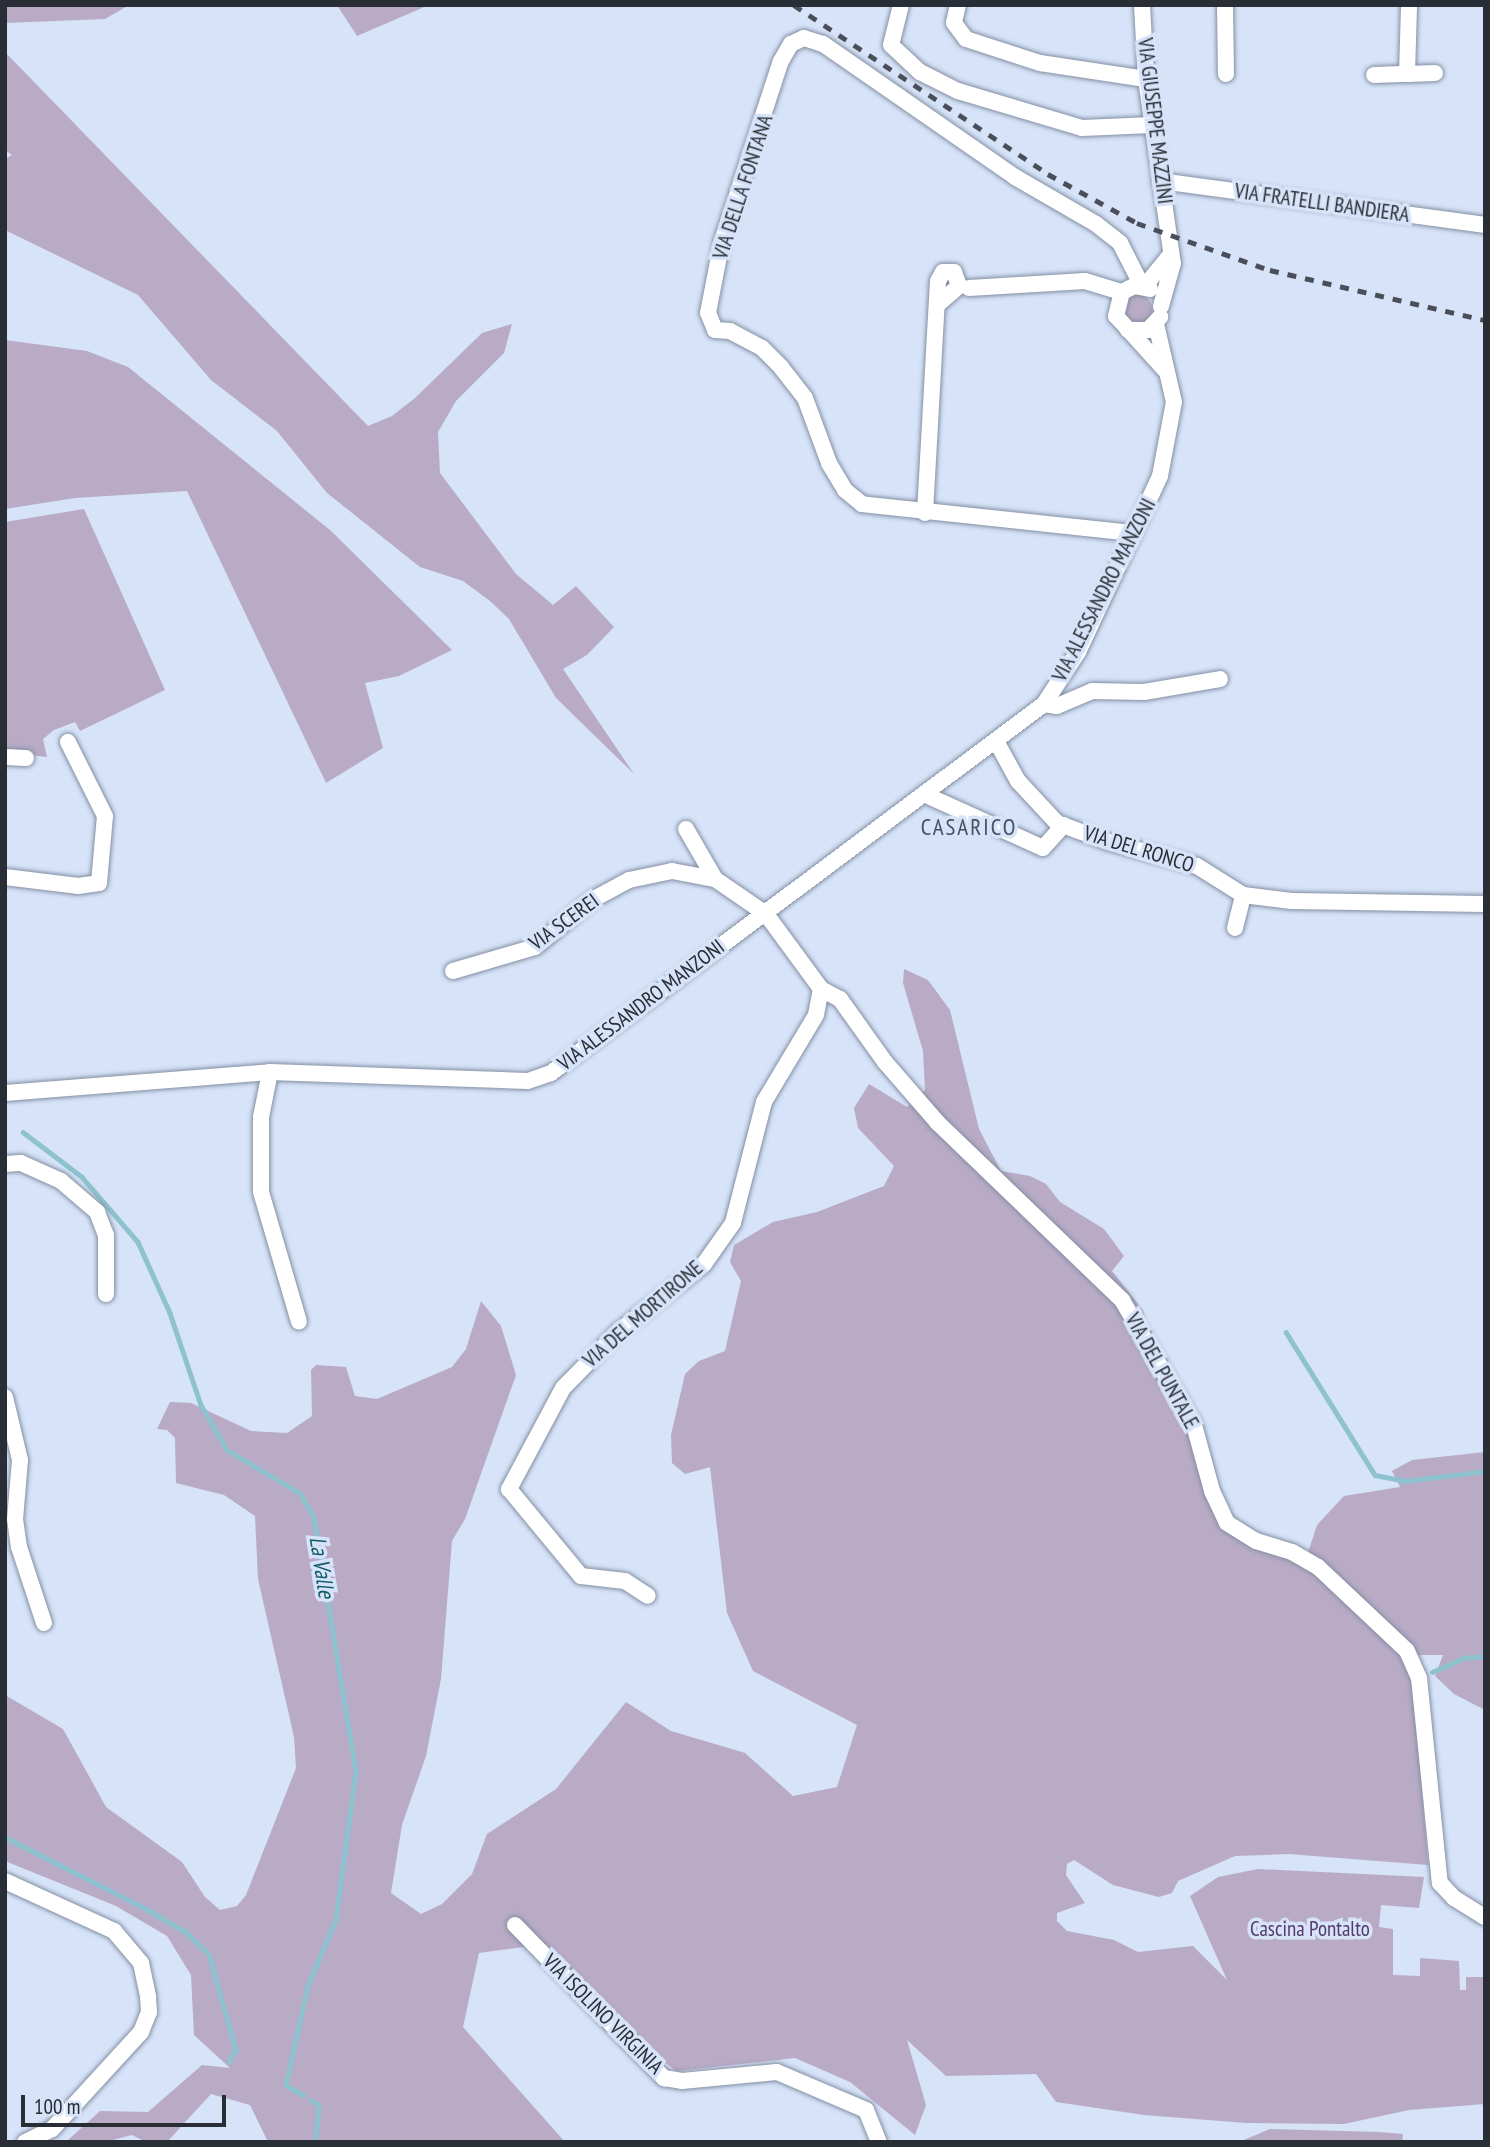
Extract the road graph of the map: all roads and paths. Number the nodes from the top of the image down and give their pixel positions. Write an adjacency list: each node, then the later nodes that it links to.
1 (901, 5): 11 (street)
2 (958, 5): 10 (street)
3 (1142, 5): 10 (street, VIA GIUSEPPE MAZZINI)
4 (1225, 5): 7 (street)
5 (1409, 5): 8 (street)
6 (1435, 73): 8 (street)
7 (1226, 74)
8 (1407, 74): 9 (street)
9 (1374, 75)
10 (1146, 79): 11 (street, VIA GIUSEPPE MAZZINI)
11 (1152, 125): 12 (street, VIA GIUSEPPE MAZZINI)
12 (1160, 181): 13 (street, VIA FRATELLI BANDIERA); 14 (street, VIA GIUSEPPE MAZZINI)
13 (1485, 225)
14 (1171, 254): 17 (street); 19 (street, VIA ALESSANDRO MANZONI)
15 (1066, 285): 16 (street); 17 (street); 20 (street)
16 (969, 288)
17 (1133, 288): 19 (street); 20 (street); 24 (street, VIA DELLA FONTANA)
18 (937, 305): 24 (street)
19 (1161, 306): 21 (street, VIA ALESSANDRO MANZONI)
20 (1115, 307): 22 (street)
21 (1156, 324): 22 (street); 23 (street, VIA ALESSANDRO MANZONI)
22 (1128, 330): 23 (street)
23 (1166, 370): 25 (street, VIA ALESSANDRO MANZONI)
24 (925, 513): 25 (street, VIA DELLA FONTANA)
25 (1132, 533): 27 (street, VIA ALESSANDRO MANZONI)
26 (1220, 679): 27 (street)
27 (1044, 704): 28 (street, VIA ALESSANDRO MANZONI)
28 (996, 741): 32 (street, VIA ALESSANDRO MANZONI); 33 (street, VIA DEL RONCO)
29 (68, 742): 35 (street)
30 (5, 757): 31 (street)
31 (26, 758)
32 (926, 795): 33 (street); 39 (street, VIA ALESSANDRO MANZONI)
33 (1065, 825): 37 (street, VIA DEL RONCO)
34 (686, 830): 36 (street, VIA SCEREI)
35 (5, 877)
36 (715, 879): 39 (street, VIA SCEREI); 41 (street, VIA SCEREI)
37 (1242, 895): 38 (street, VIA DEL RONCO); 40 (street)
38 (1485, 904)
39 (766, 914): 42 (street); 43 (street, VIA ALESSANDRO MANZONI)
40 (1235, 928)
41 (453, 971)
42 (821, 989): 49 (street, VIA DEL MORTIRONE); 52 (street, VIA DEL PUNTALE)
43 (270, 1072): 44 (street, VIA ALESSANDRO MANZONI); 47 (street)
44 (5, 1093)
45 (5, 1164): 46 (street)
46 (106, 1294)
47 (299, 1322)
48 (5, 1397): 50 (street)
49 (648, 1596)
50 (44, 1623)
51 (5, 1881): 54 (street)
52 (1485, 1917)
53 (515, 1925): 55 (street, VIA ISOLINO VIRGINIA)
54 (25, 2142)
55 (879, 2142)

